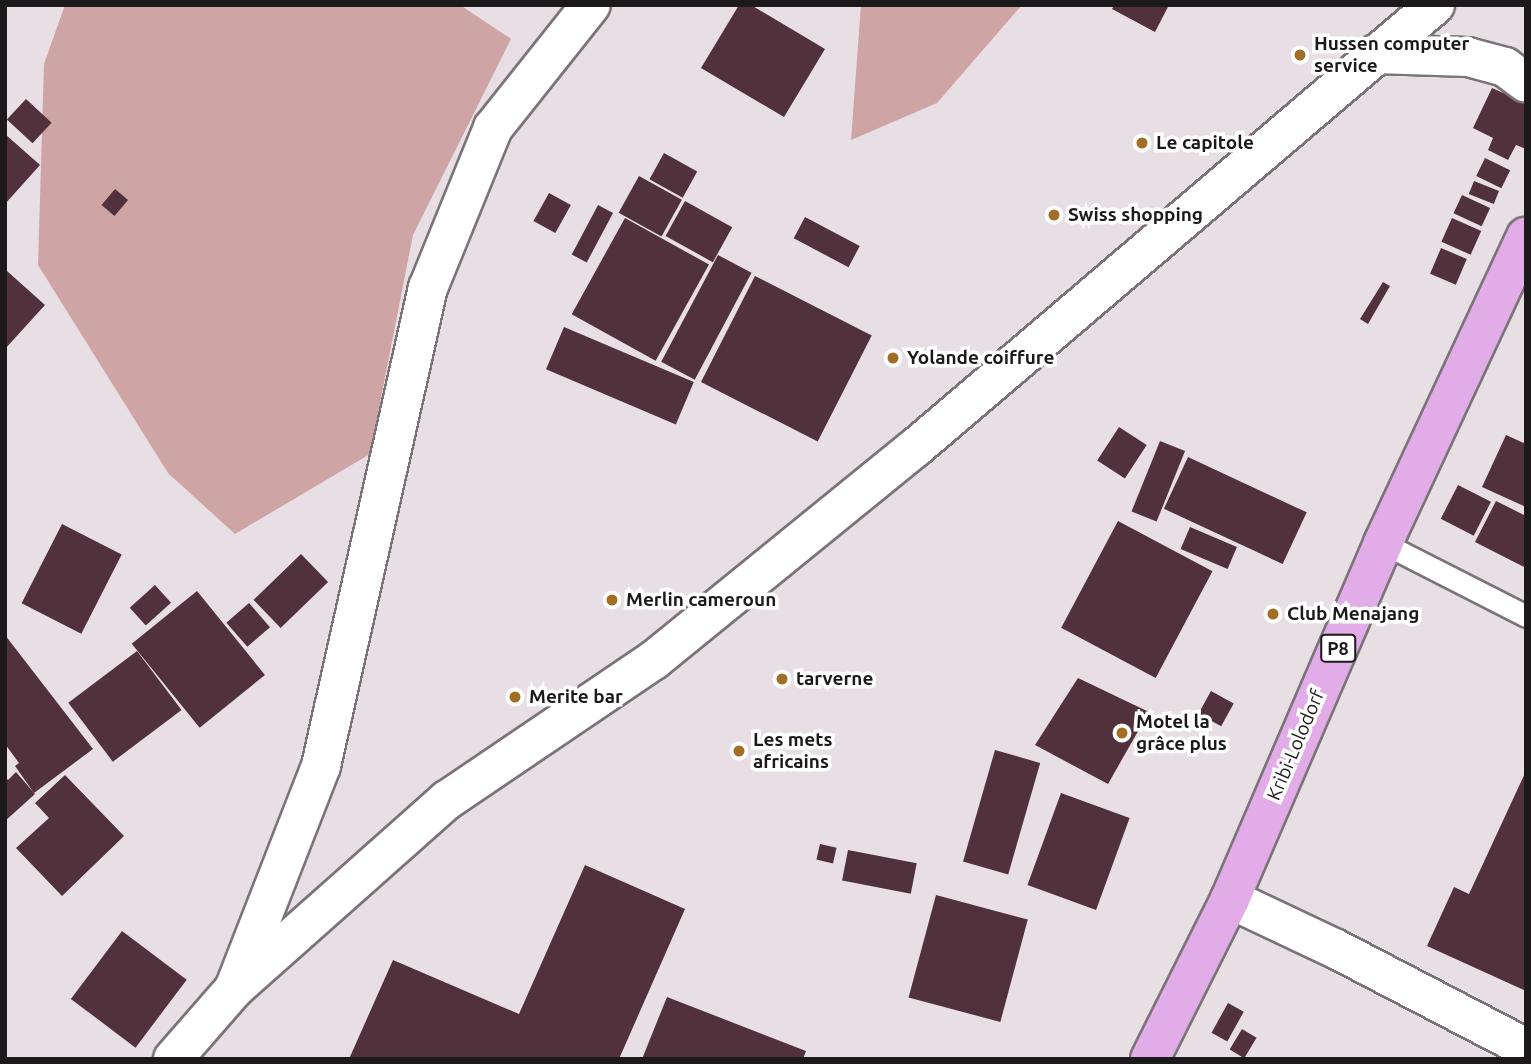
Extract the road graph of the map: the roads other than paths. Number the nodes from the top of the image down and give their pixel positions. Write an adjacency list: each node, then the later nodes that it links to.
1 (591, 5): 9 (street)
2 (1435, 5): 3 (street)
3 (1375, 54): 4 (street); 9 (street)
4 (1526, 83)
5 (1526, 237): 6 (main road, Kribi-Lolodorf / P8)
6 (1383, 543): 7 (lane); 8 (main road, Kribi-Lolodorf / P8)
7 (1526, 617)
8 (1230, 899): 10 (street); 12 (main road, Kribi-Lolodorf / P8)
9 (234, 989): 11 (street)
10 (1526, 1048)
11 (173, 1059)
12 (1150, 1059)

